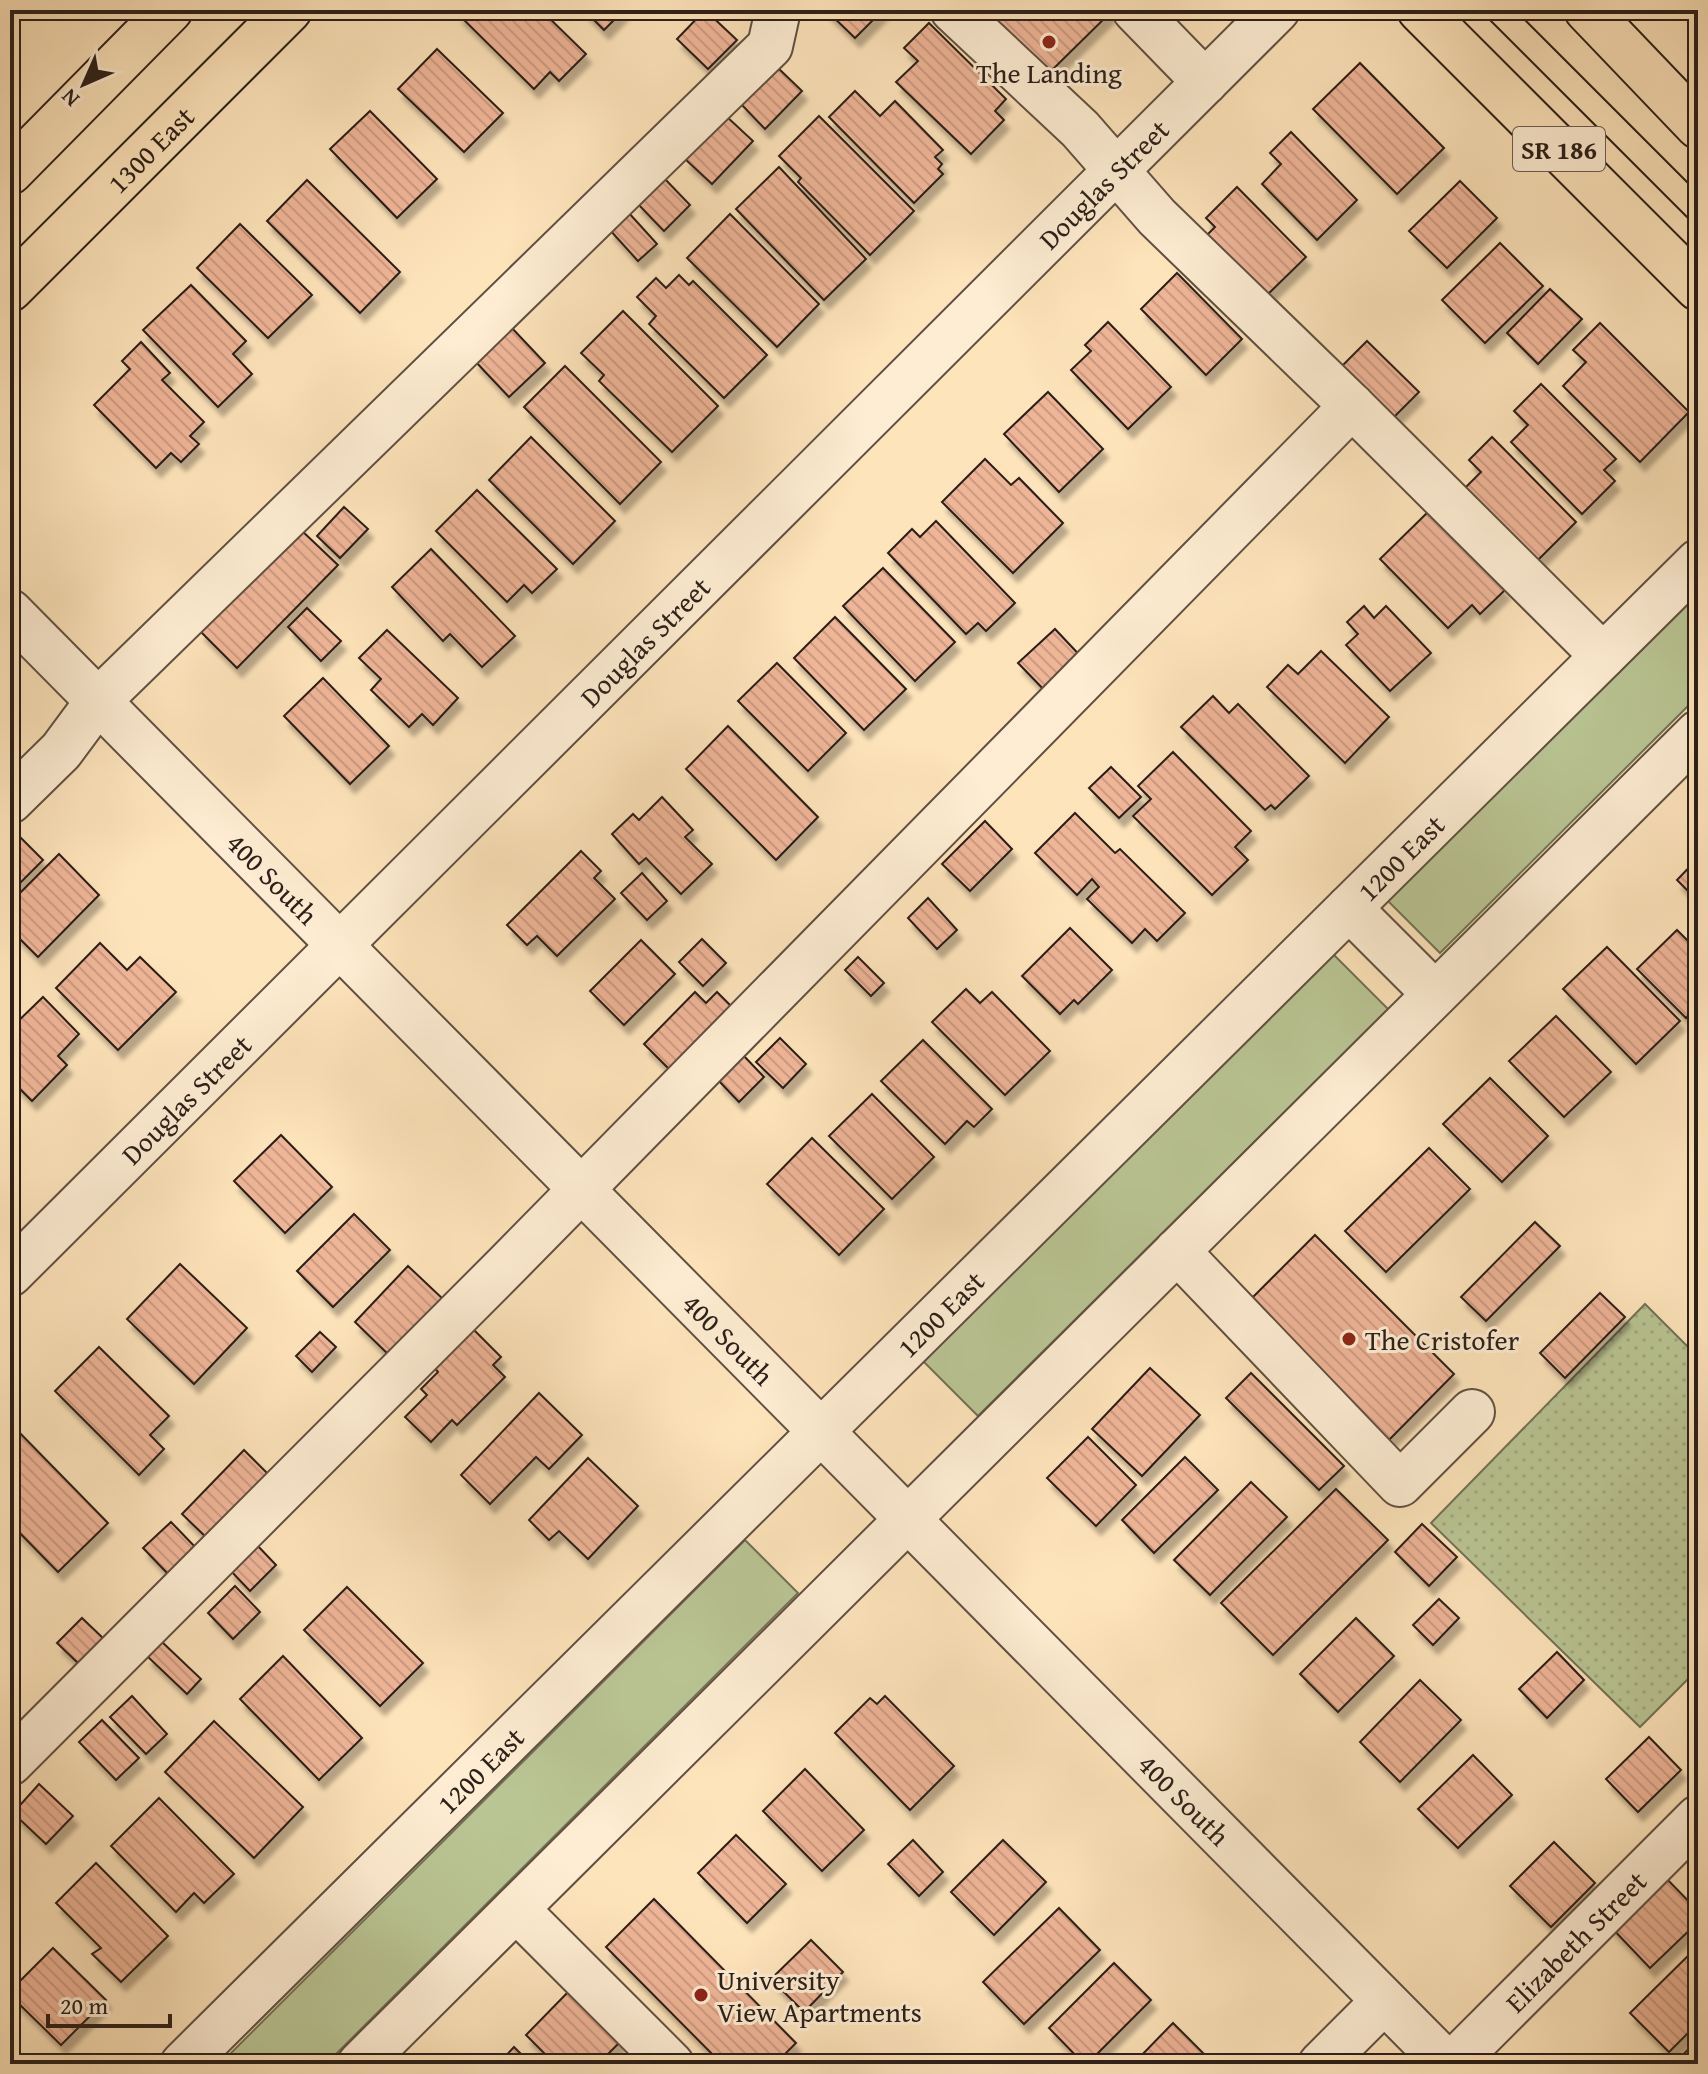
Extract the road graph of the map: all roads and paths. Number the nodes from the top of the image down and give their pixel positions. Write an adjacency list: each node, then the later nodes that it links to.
1 (170, 10): 12 (main road)
2 (289, 10): 14 (main road, 1300 East)
3 (778, 10): 19 (street)
4 (953, 10): 11 (street)
5 (1135, 10): 9 (street)
6 (1277, 10): 9 (street, Douglas Street)
7 (1420, 10): 13 (main road, SR 186)
8 (1587, 10): 10 (main road)
9 (1205, 82): 11 (street, Douglas Street)
10 (1698, 126)
11 (1116, 171): 15 (street); 23 (street, Douglas Street)
12 (10, 172)
13 (1698, 288)
14 (10, 289)
15 (1352, 406): 18 (street); 25 (street)
16 (1698, 562): 18 (street, 1200 East)
17 (10, 612): 19 (street, 400 South)
18 (1603, 656): 22 (street, 1200 East)
19 (98, 701): 21 (street); 23 (street, 400 South)
20 (1698, 733): 24 (street)
21 (10, 801)
22 (1349, 908): 24 (street); 29 (street, 1200 East)
23 (339, 945): 25 (street, 400 South); 27 (street, Douglas Street)
24 (1435, 994): 26 (street)
25 (580, 1189): 29 (street, 400 South); 31 (street)
26 (1177, 1251): 28 (street); 30 (street)
27 (10, 1274)
28 (1472, 1412)
29 (821, 1432): 30 (street, 400 South); 35 (street, 1200 East)
30 (907, 1519): 33 (street); 34 (street, 400 South)
31 (10, 1763)
32 (1698, 1818): 39 (street, Elizabeth Street)
33 (516, 1909): 36 (street); 37 (street)
34 (1384, 2001): 38 (street); 39 (street, 400 South)
35 (183, 2064)
36 (360, 2064)
37 (671, 2064)
38 (1321, 2064)
39 (1449, 2064)

